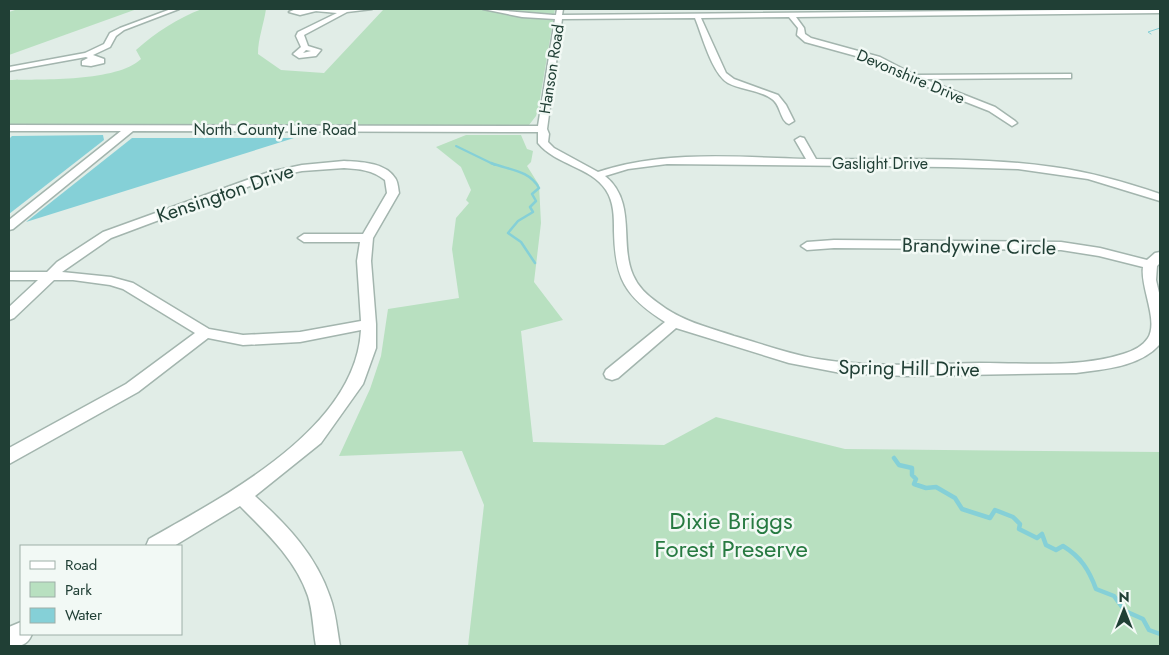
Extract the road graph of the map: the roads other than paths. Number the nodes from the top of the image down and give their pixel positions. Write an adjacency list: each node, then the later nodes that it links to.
1 (176, 9): 12 (street)
2 (302, 9): 3 (street)
3 (315, 9): 6 (street)
4 (369, 9): 6 (street)
5 (486, 9): 8 (street)
6 (345, 11): 11 (street)
7 (1160, 11): 10 (street)
8 (559, 12): 9 (street); 19 (street, Hanson Road)
9 (697, 15): 10 (street); 15 (street)
10 (791, 15): 14 (street, Devonshire Drive)
11 (305, 48)
12 (9, 69)
13 (1068, 76): 14 (street)
14 (914, 77): 16 (street, Devonshire Drive)
15 (789, 121)
16 (1012, 123)
17 (9, 128): 18 (street, North County Line Road)
18 (131, 128): 19 (street, North County Line Road); 24 (street)
19 (542, 129): 22 (street, Spring Hill Drive)
20 (800, 140): 21 (street)
21 (814, 162): 22 (street, Gaslight Drive); 23 (street, Gaslight Drive)
22 (596, 176): 32 (street, Spring Hill Drive)
23 (1160, 198)
24 (9, 226)
25 (304, 238): 26 (street)
26 (367, 238): 30 (street, Kensington Drive); 33 (street, Kensington Drive)
27 (807, 246): 28 (street, Brandywine Circle)
28 (1155, 260): 32 (street, Spring Hill Drive)
29 (9, 276): 30 (street)
30 (48, 276): 31 (street); 34 (street)
31 (9, 314)
32 (675, 321): 35 (street)
33 (369, 324): 34 (street); 37 (street, Kensington Drive)
34 (205, 333): 36 (street)
35 (612, 374)
36 (9, 457)
37 (242, 495): 38 (street, Kensington Drive); 41 (street)
38 (158, 545)
39 (20, 634): 40 (street)
40 (9, 641)
41 (328, 646)

